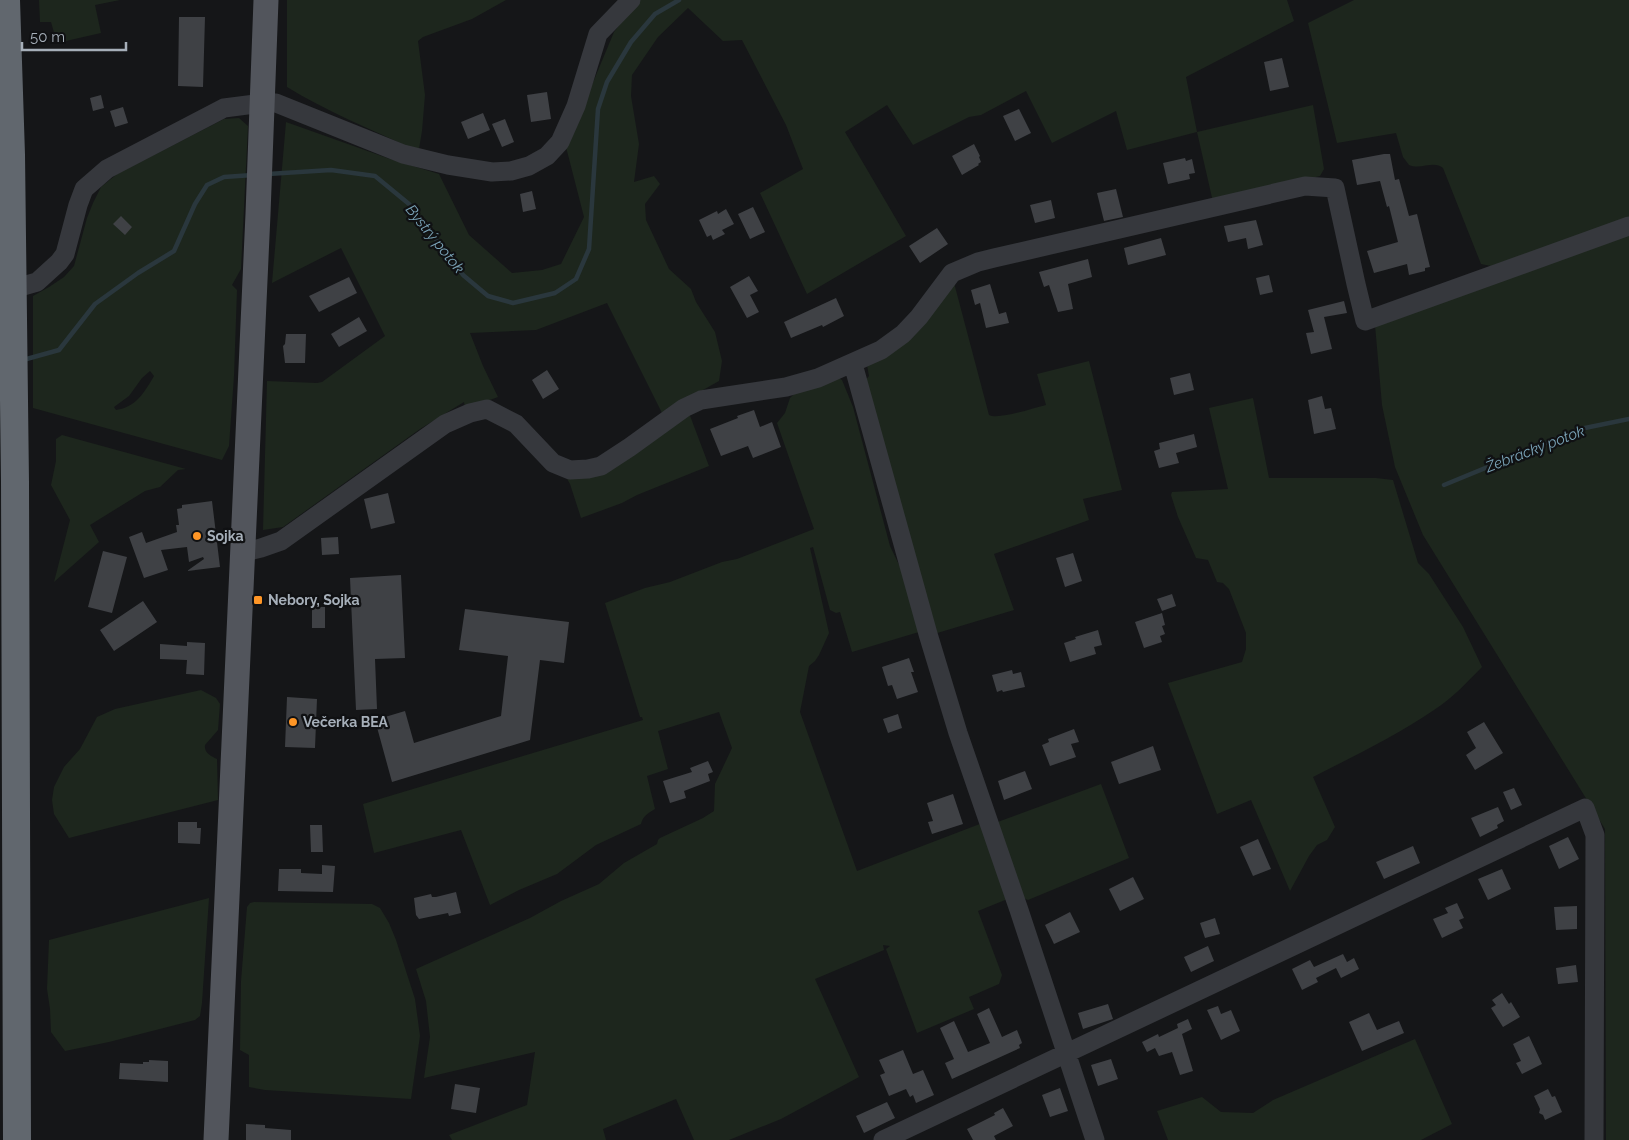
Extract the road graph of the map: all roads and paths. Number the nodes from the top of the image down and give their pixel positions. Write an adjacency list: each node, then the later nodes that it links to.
1 (6, 0): 10 (highway)
2 (266, 0): 4 (main road)
3 (629, 1): 4 (street)
4 (263, 103): 6 (street); 8 (main road)
5 (1629, 226): 7 (street)
6 (0, 285)
7 (853, 364): 8 (street); 9 (street)
8 (244, 552): 11 (main road)
9 (1067, 1053): 12 (street); 13 (street); 14 (street)
10 (17, 1140)
11 (216, 1140)
12 (884, 1140)
13 (1095, 1140)
14 (1594, 1140)

